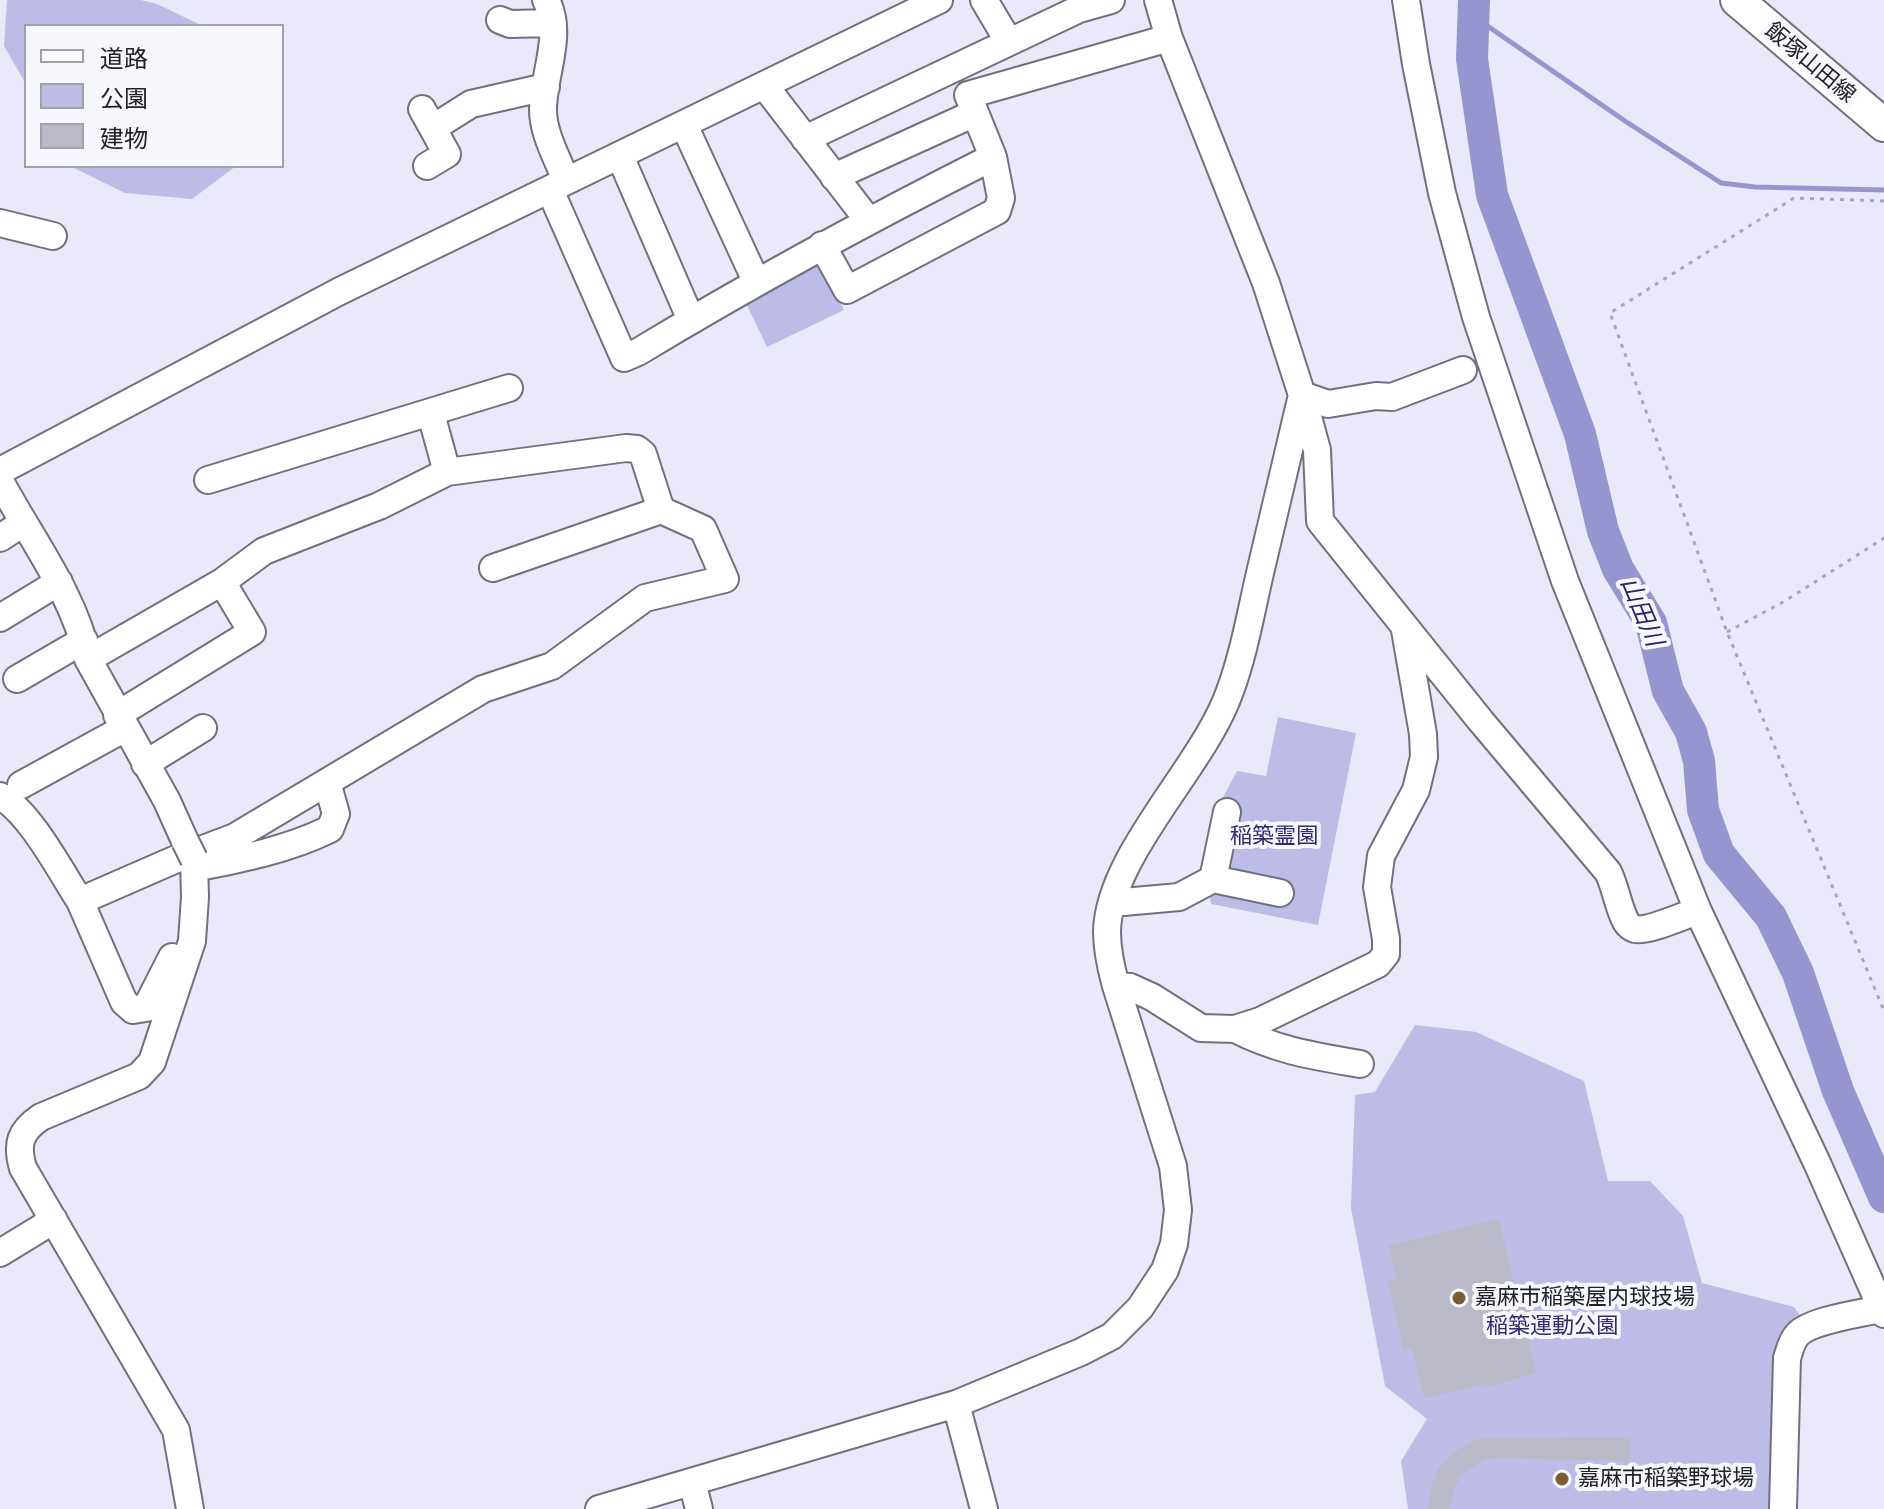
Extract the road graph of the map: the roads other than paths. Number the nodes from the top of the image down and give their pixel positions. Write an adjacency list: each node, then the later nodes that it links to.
1 (939, 0): 12 (street)
2 (984, 0): 10 (street)
3 (1111, 0): 10 (street)
4 (1158, 0): 9 (street)
5 (1406, 0): 59 (street)
6 (1737, 0): 16 (main road, 飯塚山田線)
7 (549, 12): 8 (street); 13 (street)
8 (500, 20)
9 (1169, 38): 14 (street); 31 (street)
10 (1009, 42): 11 (street)
11 (954, 68): 14 (street); 17 (street)
12 (764, 85): 15 (street); 17 (street)
13 (546, 87): 20 (street); 22 (street)
14 (971, 104): 19 (street); 21 (street)
15 (684, 125): 18 (street); 27 (street)
16 (1884, 125)
17 (805, 139): 21 (street)
18 (620, 156): 22 (street); 28 (street)
19 (993, 157): 23 (street); 26 (street)
20 (427, 166)
21 (834, 177): 23 (street)
22 (558, 186): 28 (street); 33 (street)
23 (868, 220): 26 (street)
24 (0, 223): 25 (street)
25 (53, 236)
26 (822, 245): 27 (street)
27 (756, 281): 28 (street)
28 (691, 320)
29 (1463, 370): 31 (street)
30 (509, 388): 32 (street)
31 (1302, 395): 44 (street); 57 (street)
32 (431, 414): 34 (street); 35 (street)
33 (0, 471)
34 (447, 472): 37 (street); 42 (street)
35 (208, 480)
36 (0, 481): 38 (street)
37 (661, 510): 40 (street); 50 (street)
38 (23, 523): 39 (street); 41 (street)
39 (0, 538)
40 (493, 568)
41 (59, 582): 43 (street); 45 (street)
42 (222, 582): 45 (street); 47 (street)
43 (0, 618)
44 (1405, 627): 59 (street); 61 (street)
45 (86, 649): 46 (street); 47 (street)
46 (17, 679)
47 (121, 721): 49 (street); 51 (street)
48 (203, 728): 49 (street)
49 (145, 764): 53 (street)
50 (327, 782): 53 (street); 56 (street)
51 (10, 791): 56 (street)
52 (1227, 812): 54 (street)
53 (191, 856): 58 (street)
54 (1213, 879): 55 (street); 57 (street)
55 (1280, 893)
56 (80, 901): 58 (street)
57 (1112, 903): 60 (street)
58 (194, 908): 63 (street)
59 (1698, 911): 66 (street)
60 (1116, 986): 61 (street); 67 (street)
61 (1235, 1029): 62 (street)
62 (1360, 1064)
63 (10, 1137): 64 (street)
64 (54, 1220): 65 (street); 69 (street)
65 (0, 1253)
66 (1882, 1311): 73 (street)
67 (956, 1404): 68 (street); 72 (street)
68 (692, 1482): 70 (street); 71 (street)
69 (190, 1509)
70 (599, 1509)
71 (699, 1509)
72 (984, 1509)
73 (1783, 1509)

